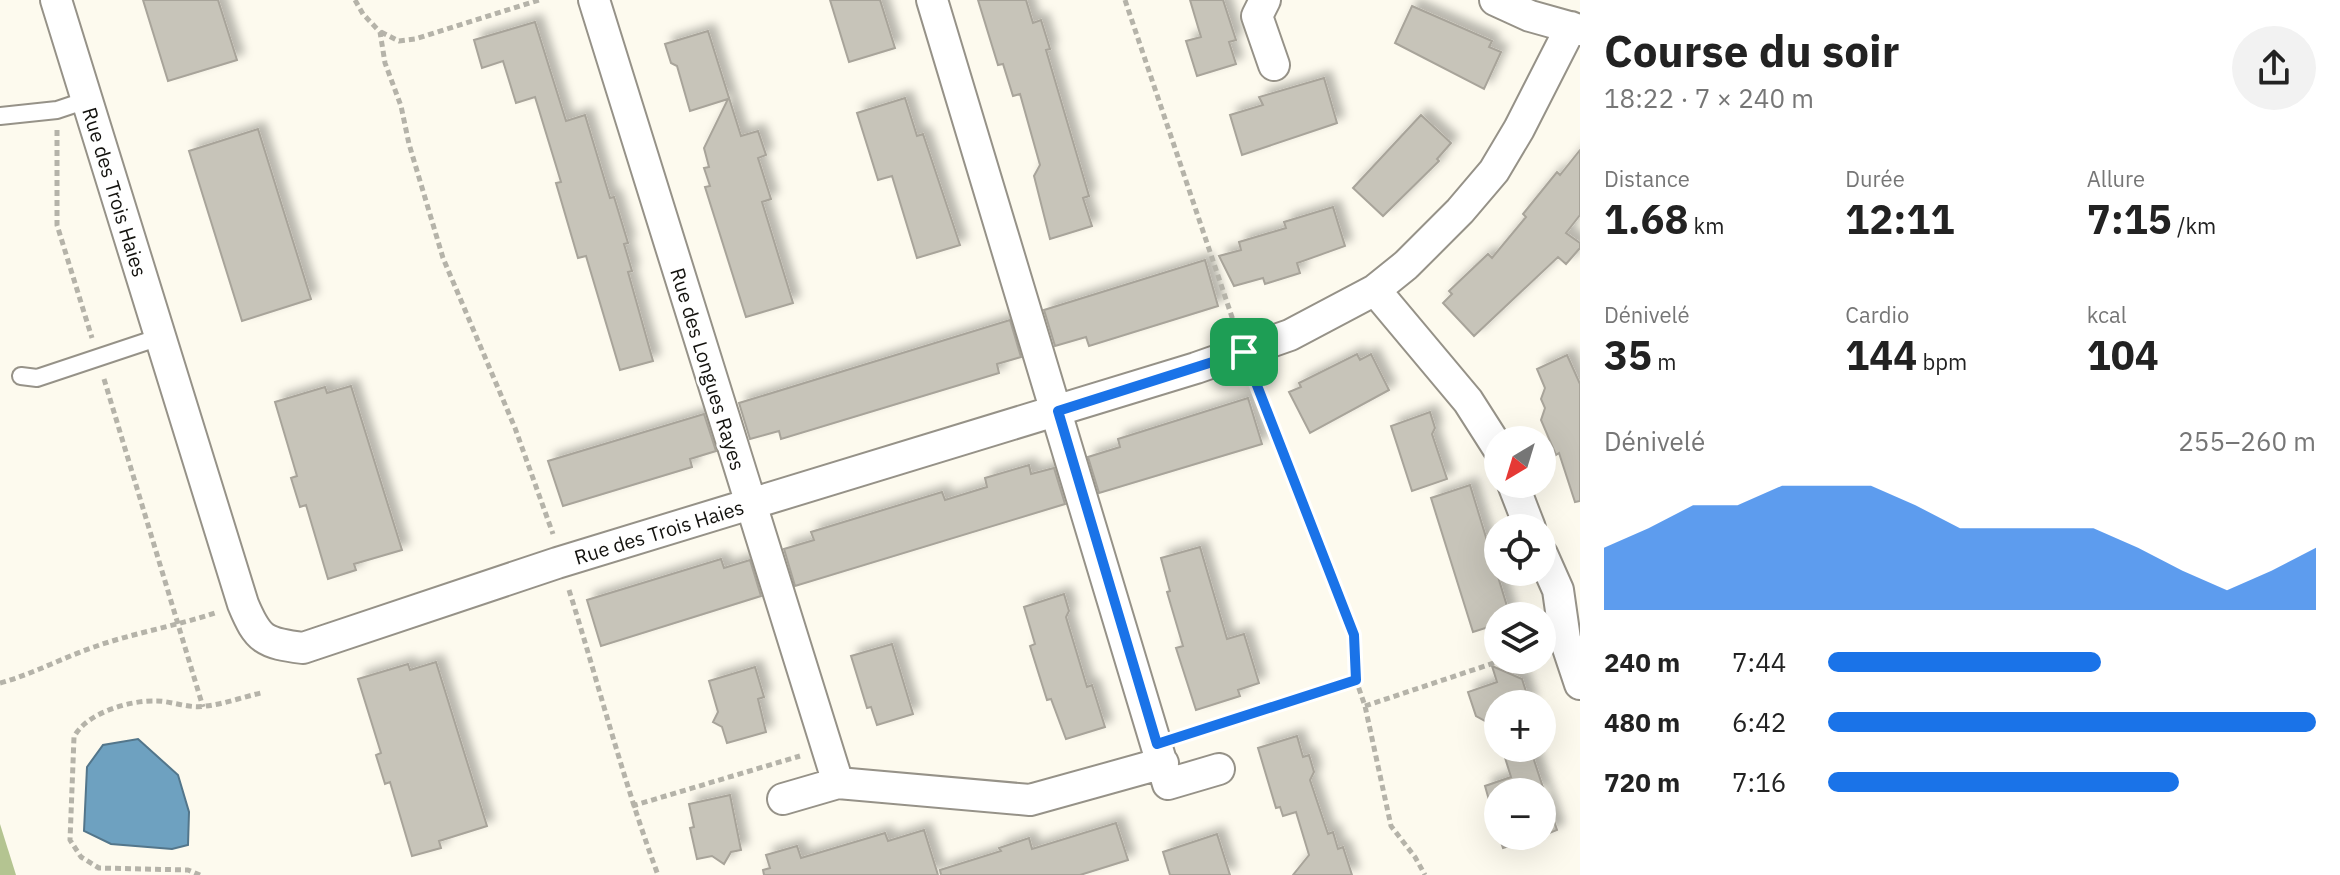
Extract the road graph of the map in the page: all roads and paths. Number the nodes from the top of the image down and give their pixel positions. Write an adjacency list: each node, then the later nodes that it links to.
1 (56, 0): 12 (street, Rue des Trois Haies)
2 (355, 0): 10 (path)
3 (539, 0): 10 (path)
4 (594, 0): 22 (street, Rue des Longues Rayes)
5 (932, 0): 20 (street)
6 (1125, 0): 17 (path)
7 (1265, 0): 11 (street)
8 (1495, 0): 9 (street)
9 (1575, 29): 15 (street, Rue des Trois Haies)
10 (380, 32): 23 (path)
11 (1274, 65)
12 (87, 100): 13 (lane); 16 (street, Rue des Trois Haies)
13 (57, 110): 14 (lane); 18 (path)
14 (0, 116)
15 (1375, 290): 17 (street, Rue des Trois Haies); 21 (street)
16 (160, 337): 18 (lane); 26 (street, Rue des Trois Haies)
17 (1244, 352): 20 (street, Rue des Trois Haies); 29 (path)
18 (98, 358): 19 (lane); 27 (path)
19 (21, 376)
20 (1058, 411): 22 (street, Rue des Trois Haies); 36 (street)
21 (1484, 426)
22 (750, 505): 23 (street, Rue des Trois Haies); 35 (street, Rue des Longues Rayes)
23 (557, 563): 26 (street, Rue des Trois Haies); 40 (path)
24 (1556, 571): 25 (street)
25 (1569, 586): 31 (street)
26 (243, 604): 27 (path)
27 (178, 625): 30 (path); 34 (path)
28 (1484, 666): 33 (path)
29 (1356, 680): 33 (path); 36 (path)
30 (0, 683)
31 (1580, 684)
32 (261, 693): 34 (path)
33 (1365, 706): 43 (path)
34 (203, 707): 41 (path)
35 (825, 749): 38 (street, Rue des Longues Rayes); 40 (path)
36 (1160, 754): 37 (street); 38 (street)
37 (1219, 769)
38 (838, 783): 39 (street)
39 (783, 799)
40 (632, 806): 42 (path)
41 (200, 875)
42 (658, 875)
43 (1425, 875)

